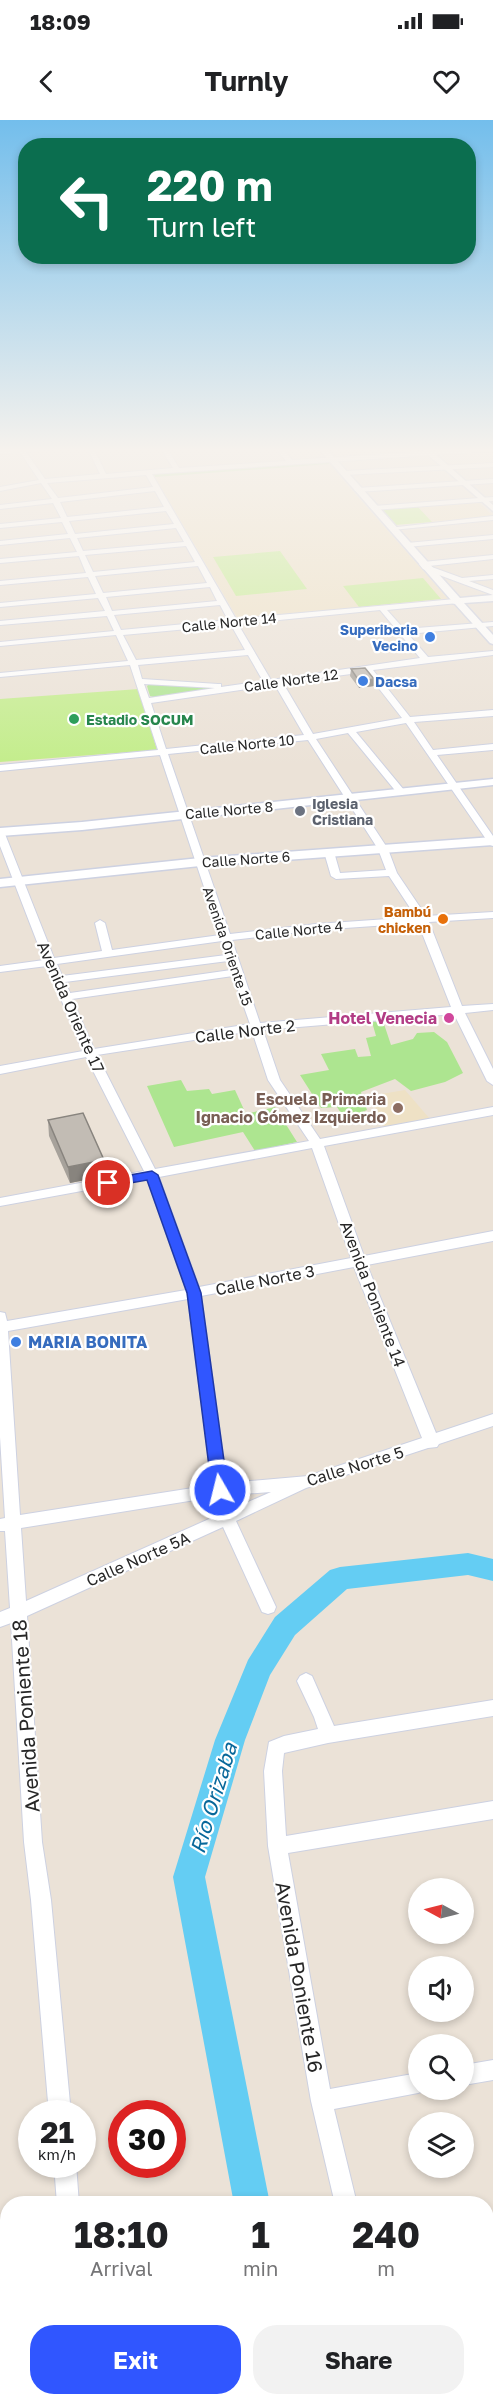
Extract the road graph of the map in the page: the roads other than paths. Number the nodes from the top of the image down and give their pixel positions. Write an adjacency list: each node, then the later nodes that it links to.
1 (82, 553): 9 (street, Avenida Oriente 15)
2 (75, 554): 6 (street)
3 (193, 554): 7 (street)
4 (415, 554): 8 (street)
5 (493, 557): 8 (street)
6 (0, 561)
7 (199, 564): 9 (street); 13 (street)
8 (425, 565): 11 (street); 17 (street)
9 (91, 574): 12 (street); 15 (street, Avenida Oriente 15)
10 (493, 577): 11 (street)
11 (460, 580): 14 (street)
12 (0, 583)
13 (212, 585): 15 (street); 18 (street)
14 (493, 593)
15 (101, 595): 19 (street); 21 (street, Avenida Oriente 15)
16 (493, 598): 17 (street, Calle Norte 14)
17 (455, 601): 20 (street, Calle Norte 14); 25 (street)
18 (221, 603): 21 (street); 22 (street)
19 (0, 604)
20 (382, 608): 22 (street, Calle Norte 14); 26 (street)
21 (111, 613): 23 (street); 27 (street, Avenida Oriente 15)
22 (232, 621): 27 (street, Calle Norte 14); 30 (street)
23 (0, 623)
24 (493, 624): 25 (street)
25 (478, 626): 26 (street); 28 (street)
26 (402, 632): 32 (street)
27 (120, 633): 29 (street, Calle Norte 14); 33 (street, Avenida Oriente 15)
28 (493, 641)
29 (0, 644)
30 (250, 652): 33 (street); 37 (street)
31 (493, 653): 32 (street, Calle Norte 12)
32 (426, 660): 34 (street, Calle Norte 12)
33 (133, 663): 35 (street); 36 (street, Avenida Oriente 15)
34 (369, 670): 37 (street, Calle Norte 12); 41 (street)
35 (0, 675)
36 (140, 681): 38 (street, Calle Norte 12); 39 (street, Avenida Oriente 15)
37 (273, 683): 38 (street, Calle Norte 12); 43 (street)
38 (217, 689): 39 (street, Calle Norte 12)
39 (146, 701): 45 (street, Avenida Oriente 15)
40 (493, 713): 41 (street, Calle Norte 10)
41 (408, 720): 42 (street, Calle Norte 10); 46 (street)
42 (351, 730): 43 (street, Calle Norte 10); 50 (street)
43 (310, 737): 45 (street, Calle Norte 10); 51 (street)
44 (493, 747): 46 (street)
45 (163, 753): 47 (street, Calle Norte 10); 52 (street, Avenida Oriente 15)
46 (430, 753): 49 (street)
47 (0, 768)
48 (493, 782): 49 (street, Calle Norte 8)
49 (453, 786): 50 (street, Calle Norte 8); 54 (street)
50 (401, 792): 51 (street, Calle Norte 8)
51 (351, 797): 52 (street, Calle Norte 8); 55 (street)
52 (185, 814): 53 (street, Calle Norte 8); 57 (street, Avenida Oriente 15)
53 (0, 833): 59 (street, Avenida Oriente 17)
54 (492, 841): 55 (street, Calle Norte 6)
55 (382, 849): 56 (street, Calle Norte 6); 58 (street)
56 (329, 852): 57 (street, Calle Norte 6); 58 (street)
57 (200, 862): 59 (street, Calle Norte 6); 64 (street, Avenida Oriente 15)
58 (392, 873): 62 (street)
59 (16, 880): 60 (street, Calle Norte 6); 67 (street, Avenida Oriente 17)
60 (0, 883)
61 (493, 915): 62 (street, Calle Norte 4)
62 (422, 919): 64 (street, Calle Norte 4); 73 (street)
63 (100, 923): 65 (street)
64 (227, 937): 65 (street, Calle Norte 4); 66 (street, Avenida Oriente 15)
65 (108, 955): 67 (street, Calle Norte 4)
66 (233, 957): 69 (street, Avenida Oriente 15); 70 (street)
67 (51, 963): 68 (street, Calle Norte 4); 70 (street, Avenida Oriente 17)
68 (0, 969)
69 (238, 972): 71 (street); 74 (street, Avenida Oriente 15)
70 (58, 980): 71 (street, Avenida Oriente 17)
71 (66, 997): 75 (street, Avenida Oriente 17)
72 (493, 1007): 73 (street, Calle Norte 2)
73 (458, 1011): 74 (street, Calle Norte 2); 77 (street)
74 (255, 1028): 75 (street, Calle Norte 2); 79 (street, Avenida Oriente 15)
75 (90, 1053): 76 (street, Calle Norte 2); 80 (street, Avenida Oriente 17)
76 (0, 1070)
77 (493, 1081)
78 (493, 1111): 79 (street)
79 (317, 1144): 80 (street); 83 (street, Avenida Poniente 14)
80 (152, 1175): 81 (street); 84 (street)
81 (0, 1202)
82 (493, 1236): 83 (street, Calle Norte 3)
83 (359, 1262): 84 (street, Calle Norte 3); 87 (street, Avenida Poniente 14)
84 (194, 1293): 85 (street, Calle Norte 3); 89 (street)
85 (0, 1324): 91 (street, Avenida Poniente 18)
86 (493, 1420): 87 (street, Calle Norte 5)
87 (432, 1443): 88 (street, Calle Norte 5)
88 (308, 1482): 89 (street, Calle Norte 5); 90 (street, Calle Norte 5A)
89 (220, 1490): 90 (street); 91 (street, Calle Norte 5)
90 (227, 1520): 92 (street); 93 (street, Calle Norte 5A)
91 (7, 1523): 93 (street, Avenida Poniente 18)
92 (268, 1607)
93 (18, 1612): 94 (street, Calle Norte 5A); 103 (street, Avenida Poniente 18)
94 (0, 1620)
95 (306, 1681): 97 (street)
96 (493, 1708): 97 (street)
97 (328, 1735): 99 (street, Avenida Poniente 16)
98 (493, 1810): 99 (street)
99 (277, 1846): 104 (street, Avenida Poniente 16)
100 (493, 2070): 101 (street)
101 (474, 2073)
102 (408, 2085): 104 (street)
103 (59, 2100)
104 (322, 2100): 107 (street, Avenida Poniente 16)
105 (66, 2178): 106 (street)
106 (67, 2196)
107 (344, 2196)

